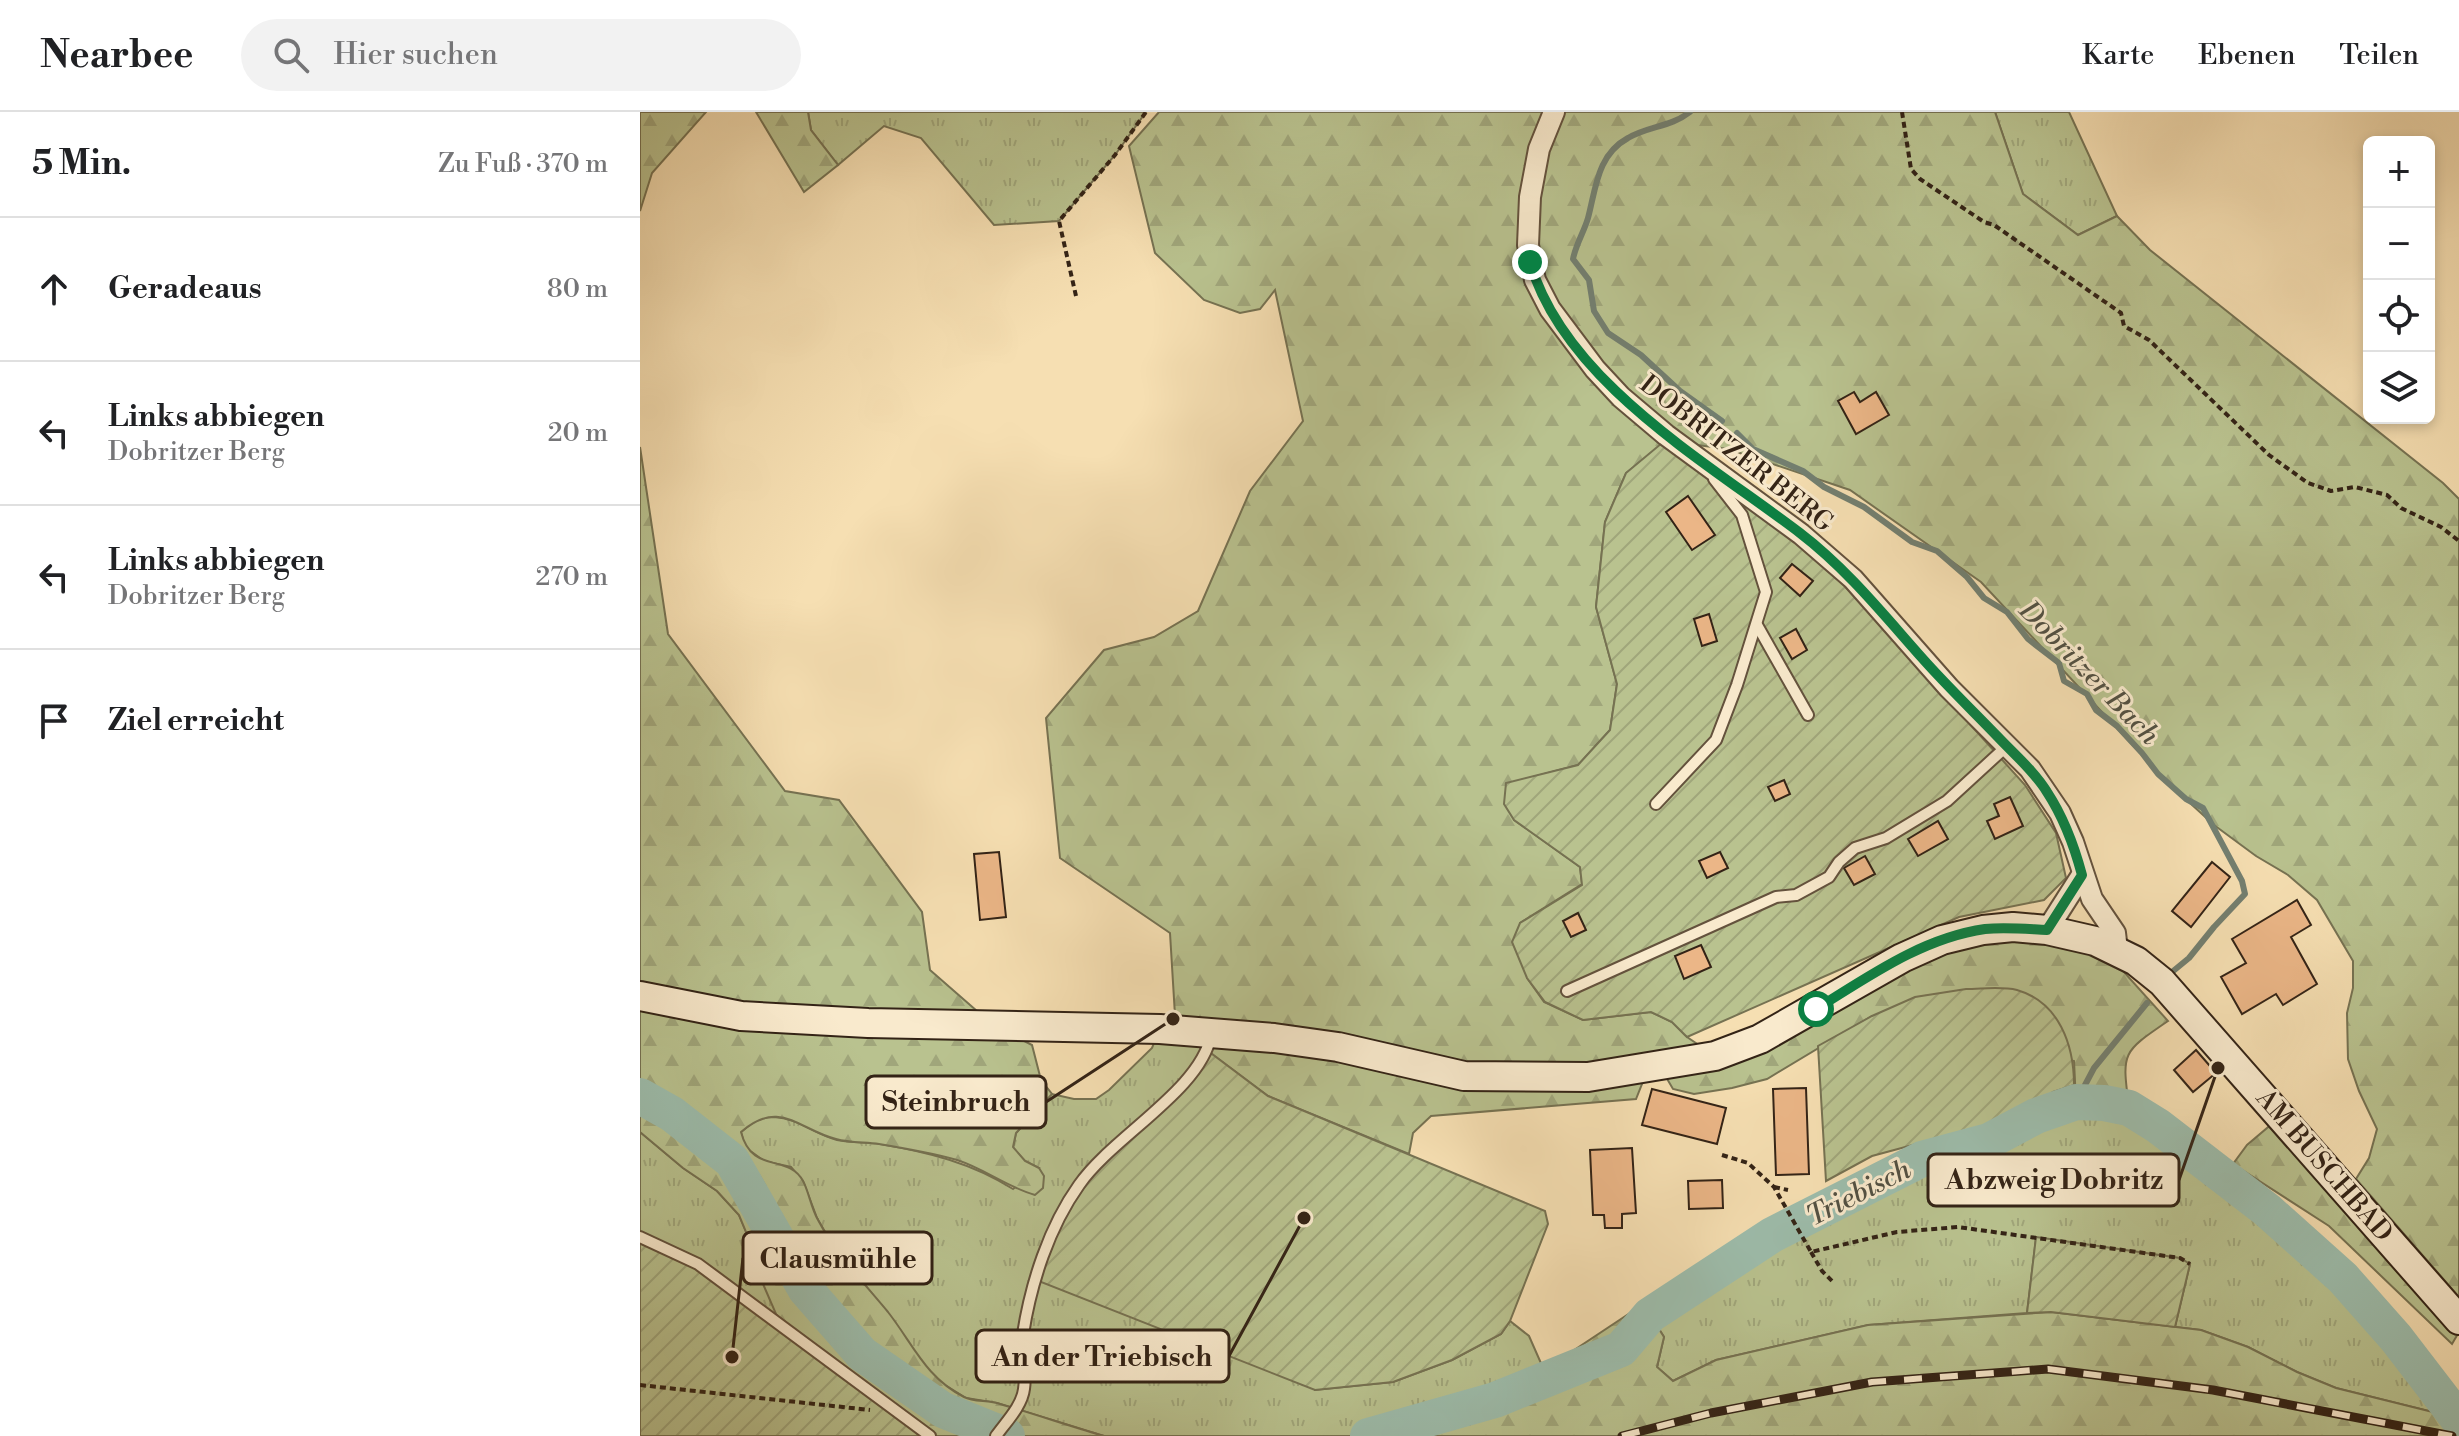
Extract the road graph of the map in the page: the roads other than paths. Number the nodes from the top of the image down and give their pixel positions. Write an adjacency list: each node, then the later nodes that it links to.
1 (1554, 112): 2 (street, DOBRITZER BERG)
2 (1701, 461): 3 (lane); 5 (street, DOBRITZER BERG)
3 (1757, 625): 4 (lane); 6 (lane)
4 (1808, 715)
5 (2007, 746): 7 (street, DOBRITZER BERG); 10 (lane)
6 (1656, 804)
7 (2082, 875): 8 (street); 9 (street, DOBRITZER BERG)
8 (2047, 930): 9 (main road, AM BUSCHBAD); 12 (main road, AM BUSCHBAD)
9 (2117, 950): 14 (main road, AM BUSCHBAD)
10 (1567, 991)
11 (640, 996): 12 (main road, AM BUSCHBAD)
12 (1211, 1034): 16 (lane)
13 (640, 1237): 15 (lane)
14 (2459, 1320)
15 (930, 1436)
16 (996, 1436)

